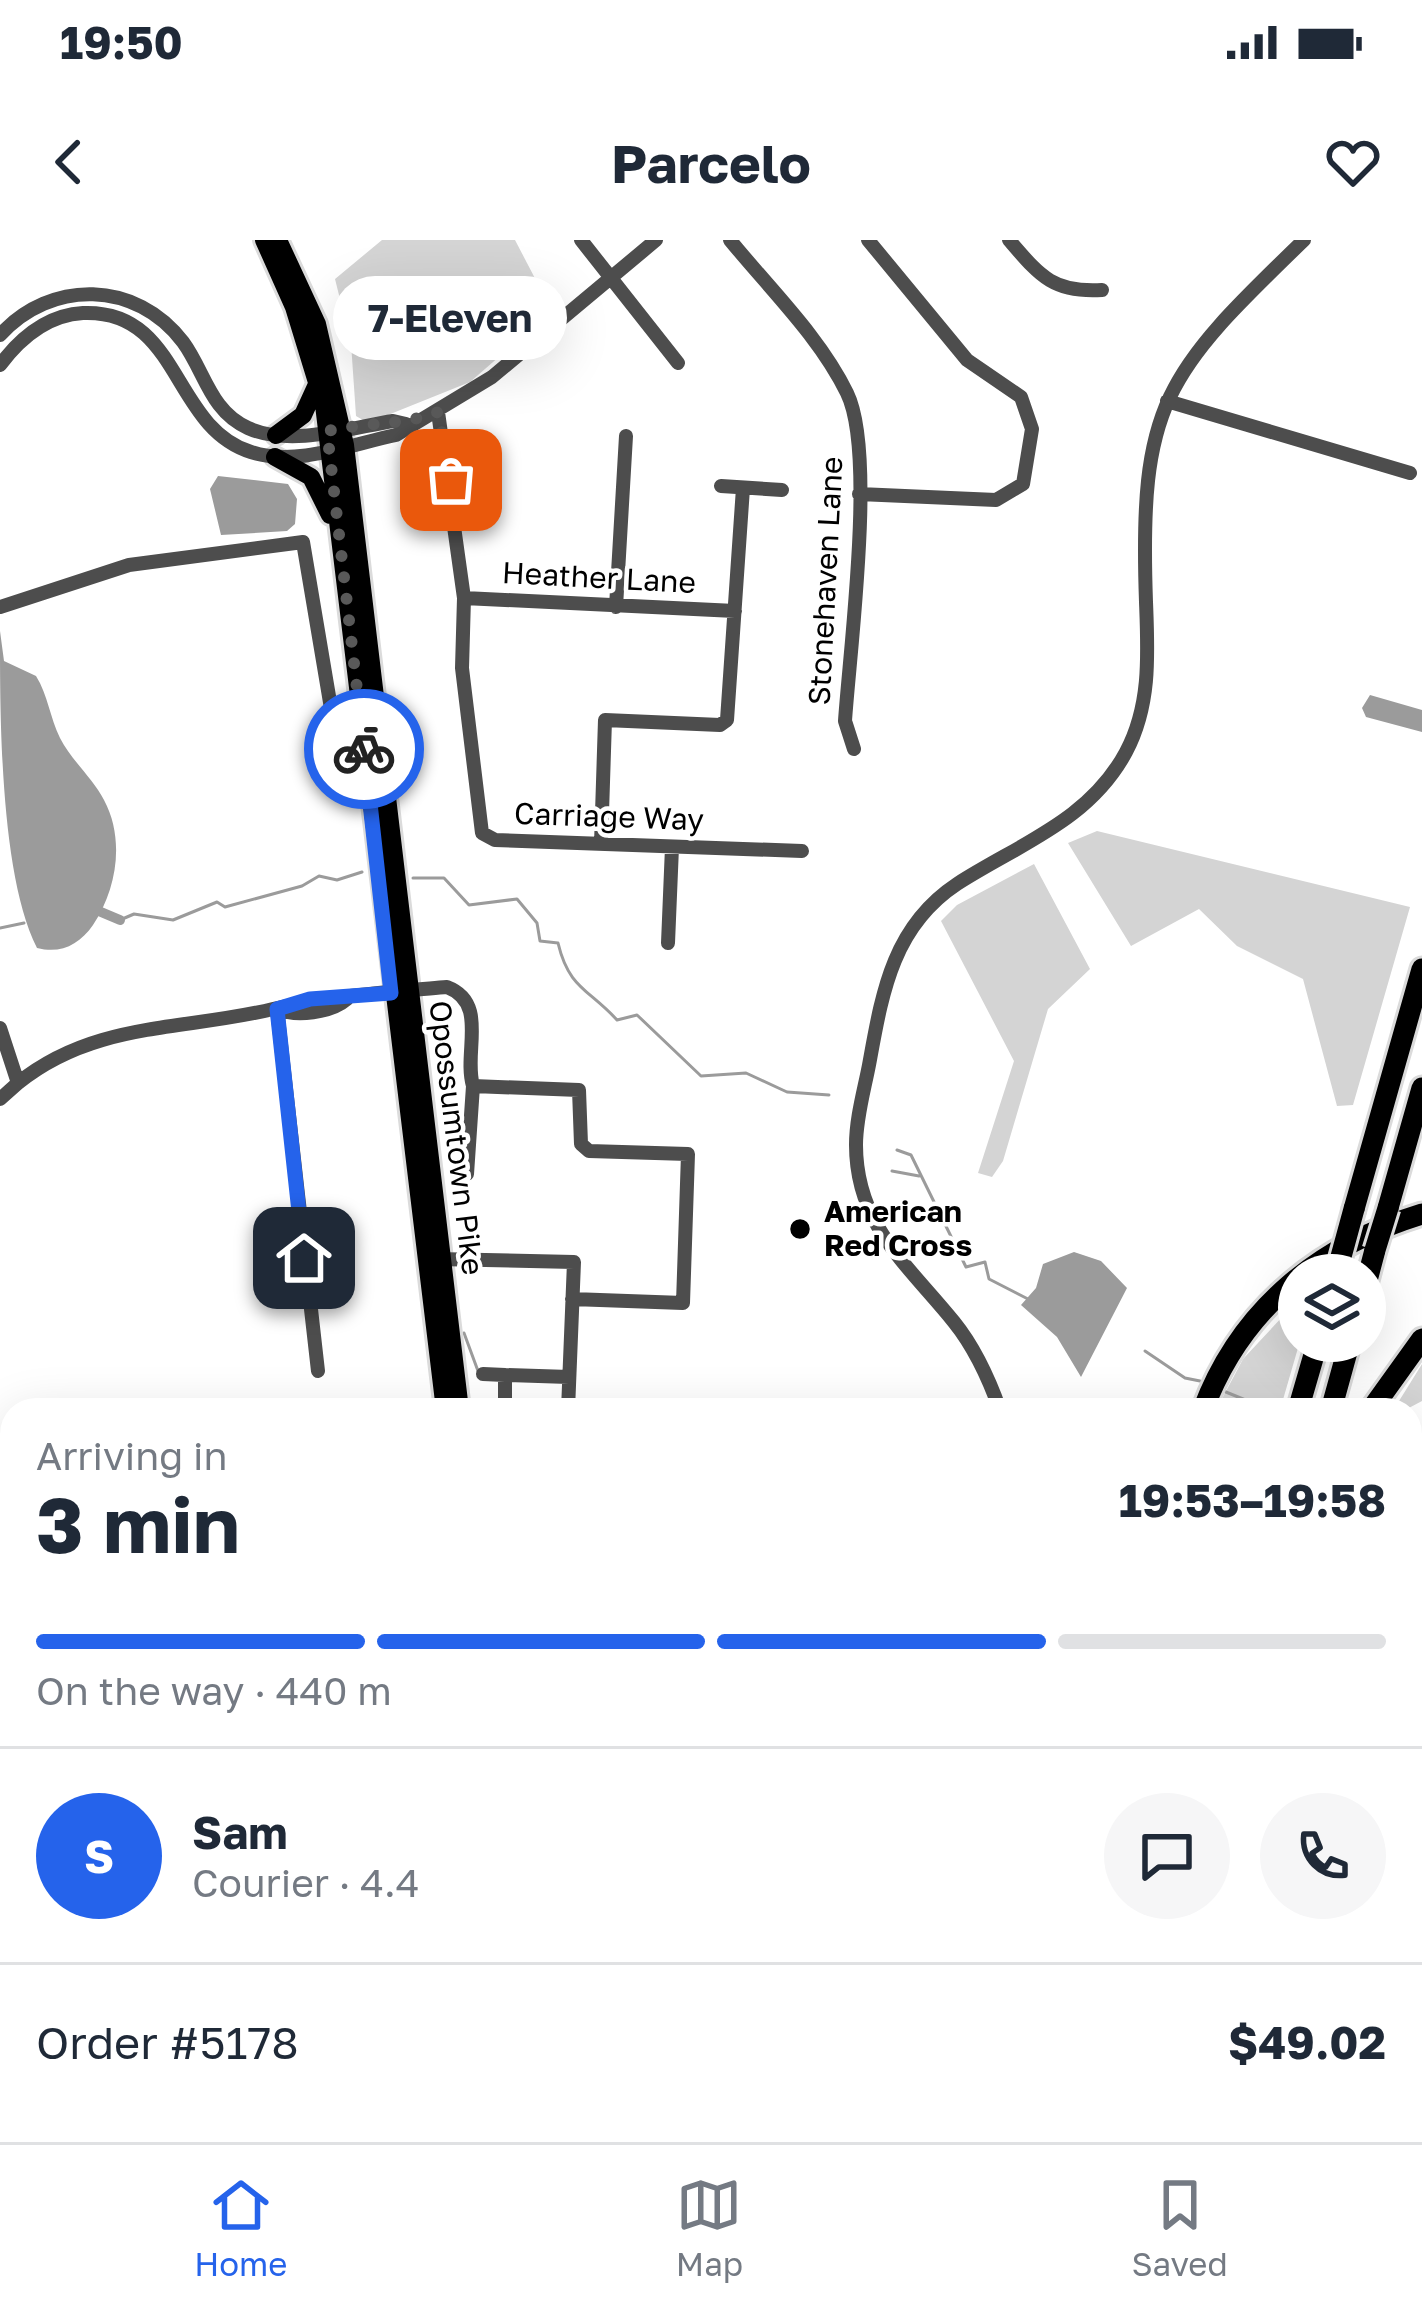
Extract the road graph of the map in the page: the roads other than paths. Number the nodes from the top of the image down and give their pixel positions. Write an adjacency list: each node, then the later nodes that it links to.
1 (264, 240): 16 (main road, Opossumtown Pike)
2 (278, 240): 21 (main road, Opossumtown Pike)
3 (581, 240): 9 (street)
4 (656, 240): 9 (street)
5 (730, 240): 27 (street, Stonehaven Lane)
6 (868, 240): 27 (street)
7 (1010, 240): 10 (street)
8 (1304, 240): 17 (street)
9 (609, 279): 13 (street); 18 (street)
10 (1102, 290)
11 (0, 335): 12 (street)
12 (192, 357): 15 (street); 19 (street)
13 (678, 362)
14 (0, 365): 15 (street)
15 (170, 368): 22 (street)
16 (319, 380): 19 (main road); 21 (main road, Opossumtown Pike)
17 (1167, 400): 23 (street); 64 (street)
18 (438, 412): 21 (street); 29 (street, Carriage Way)
19 (276, 435): 21 (street)
20 (626, 436): 30 (street)
21 (336, 438): 22 (street); 28 (main road, Opossumtown Pike); 40 (main road, Opossumtown Pike)
22 (274, 457): 28 (main road)
23 (1411, 473)
24 (721, 486): 25 (street)
25 (743, 488): 26 (street); 32 (street)
26 (782, 490)
27 (859, 494): 34 (street, Stonehaven Lane)
28 (340, 544): 40 (main road, Opossumtown Pike)
29 (464, 598): 30 (street, Heather Lane); 35 (street, Carriage Way)
30 (616, 607): 32 (street, Heather Lane)
31 (0, 608): 33 (street)
32 (735, 611): 35 (street, Heather Lane)
33 (334, 727)
34 (854, 749)
35 (601, 844): 36 (street, Carriage Way)
36 (672, 847): 37 (street, Carriage Way); 38 (street)
37 (802, 851)
38 (668, 943)
39 (1422, 969): 49 (highway, bridge)
40 (399, 992): 41 (street); 44 (street); 51 (main road, Opossumtown Pike)
41 (277, 1009): 43 (street); 56 (street)
42 (0, 1028): 43 (street)
43 (18, 1083): 46 (street)
44 (473, 1086): 47 (street); 52 (street)
45 (1422, 1088): 50 (highway, bridge)
46 (0, 1099)
47 (467, 1174)
48 (1422, 1214): 65 (highway)
49 (1342, 1254)
50 (1375, 1254)
51 (433, 1260): 52 (street); 60 (main road, Opossumtown Pike); 61 (main road, Opossumtown Pike)
52 (572, 1299): 59 (street)
53 (1422, 1339): 68 (highway)
54 (1312, 1362): 66 (highway)
55 (1344, 1362): 67 (highway)
56 (318, 1371)
57 (483, 1374): 58 (street)
58 (505, 1375): 59 (street); 62 (street)
59 (569, 1377): 63 (street)
60 (444, 1398)
61 (458, 1398)
62 (505, 1398)
63 (568, 1398)
64 (995, 1398)
65 (1209, 1398)
66 (1301, 1398)
67 (1334, 1398)
68 (1380, 1398)

